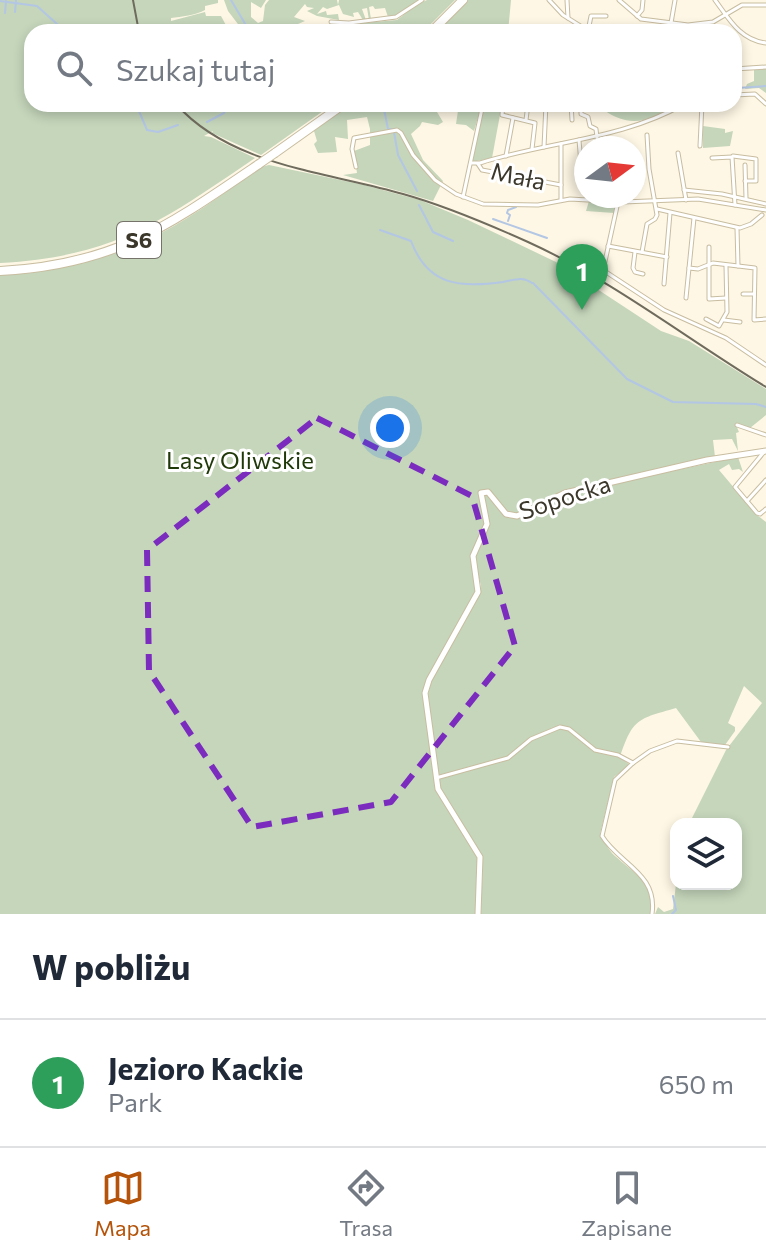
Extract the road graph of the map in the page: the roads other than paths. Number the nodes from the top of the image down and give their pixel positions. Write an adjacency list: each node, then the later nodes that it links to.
1 (422, 0): 15 (street)
2 (457, 0): 17 (highway)
3 (463, 0): 18 (highway)
4 (549, 0): 14 (street)
5 (567, 0): 14 (street)
6 (619, 0): 13 (street)
7 (643, 0): 13 (street)
8 (675, 0): 16 (street)
9 (715, 0): 11 (street)
10 (766, 5): 11 (street)
11 (725, 14): 22 (street); 23 (street)
12 (606, 16): 20 (street)
13 (637, 16): 16 (street)
14 (568, 18): 19 (street)
15 (331, 22)
16 (671, 23): 21 (street)
17 (435, 24)
18 (437, 24)
19 (578, 24)
20 (590, 24)
21 (680, 24)
22 (699, 24)
23 (734, 24)
24 (742, 34): 25 (street)
25 (766, 43)
26 (766, 67): 27 (street)
27 (742, 68)
28 (742, 95): 29 (street)
29 (766, 104)
30 (327, 112): 50 (highway, S6)
31 (332, 112): 50 (highway, S6)
32 (481, 112): 55 (street)
33 (501, 112): 40 (street)
34 (527, 112): 41 (street)
35 (546, 112): 48 (street)
36 (572, 112): 42 (street)
37 (581, 112): 44 (street)
38 (669, 112): 44 (street)
39 (702, 112): 47 (street)
40 (513, 118): 41 (street); 52 (street)
41 (526, 120): 49 (street)
42 (572, 120)
43 (647, 135): 69 (street)
44 (596, 136)
45 (574, 141): 46 (street)
46 (561, 144): 48 (street); 60 (street)
47 (700, 146)
48 (544, 147): 49 (street)
49 (532, 150): 52 (street)
50 (273, 152): 88 (highway, S6, bridge)
51 (678, 153): 61 (street)
52 (506, 156): 56 (street)
53 (732, 157): 54 (street); 59 (street); 63 (street)
54 (712, 158)
55 (471, 163): 56 (street); 62 (street)
56 (478, 164): 60 (street, Mała)
57 (745, 165): 59 (street)
58 (356, 167): 62 (street)
59 (745, 181): 67 (street)
60 (561, 185): 64 (street)
61 (684, 190): 63 (street); 66 (street)
62 (463, 197): 64 (street)
63 (735, 197): 67 (street); 71 (street)
64 (561, 200): 65 (street)
65 (574, 200)
66 (686, 200): 69 (street); 71 (street)
67 (746, 200): 70 (street); 72 (street)
68 (646, 201): 69 (street)
69 (655, 201): 74 (street)
70 (766, 204)
71 (735, 205): 72 (street)
72 (746, 207): 76 (street)
73 (617, 208): 79 (street)
74 (656, 209): 75 (street); 82 (street)
75 (670, 213): 77 (street); 83 (street)
76 (764, 213): 78 (street)
77 (694, 217): 78 (street); 87 (street)
78 (737, 228): 86 (street)
79 (608, 246): 81 (street); 99 (street)
80 (709, 247): 84 (street)
81 (636, 251): 82 (street); 89 (street)
82 (642, 252): 83 (street)
83 (667, 257): 90 (street)
84 (710, 264): 85 (street); 87 (street); 94 (street)
85 (726, 265): 86 (street); 94 (street)
86 (738, 266): 92 (street)
87 (689, 268): 93 (street)
88 (0, 269)
89 (643, 274)
90 (664, 284)
91 (743, 294): 92 (street)
92 (754, 294): 97 (street)
93 (686, 298)
94 (726, 298): 96 (street)
95 (706, 319): 96 (street)
96 (723, 319): 98 (street)
97 (766, 319)
98 (740, 322)
99 (766, 365)
100 (737, 425): 101 (street)
101 (766, 435)
102 (765, 451): 104 (street, Sopocka); 108 (main road, Sopocka)
103 (766, 480): 104 (street)
104 (747, 501): 105 (street)
105 (766, 509)
106 (728, 747): 107 (street)
107 (633, 763): 108 (street); 110 (street)
108 (436, 778): 109 (main road, Sopocka)
109 (478, 914)
110 (652, 914)

